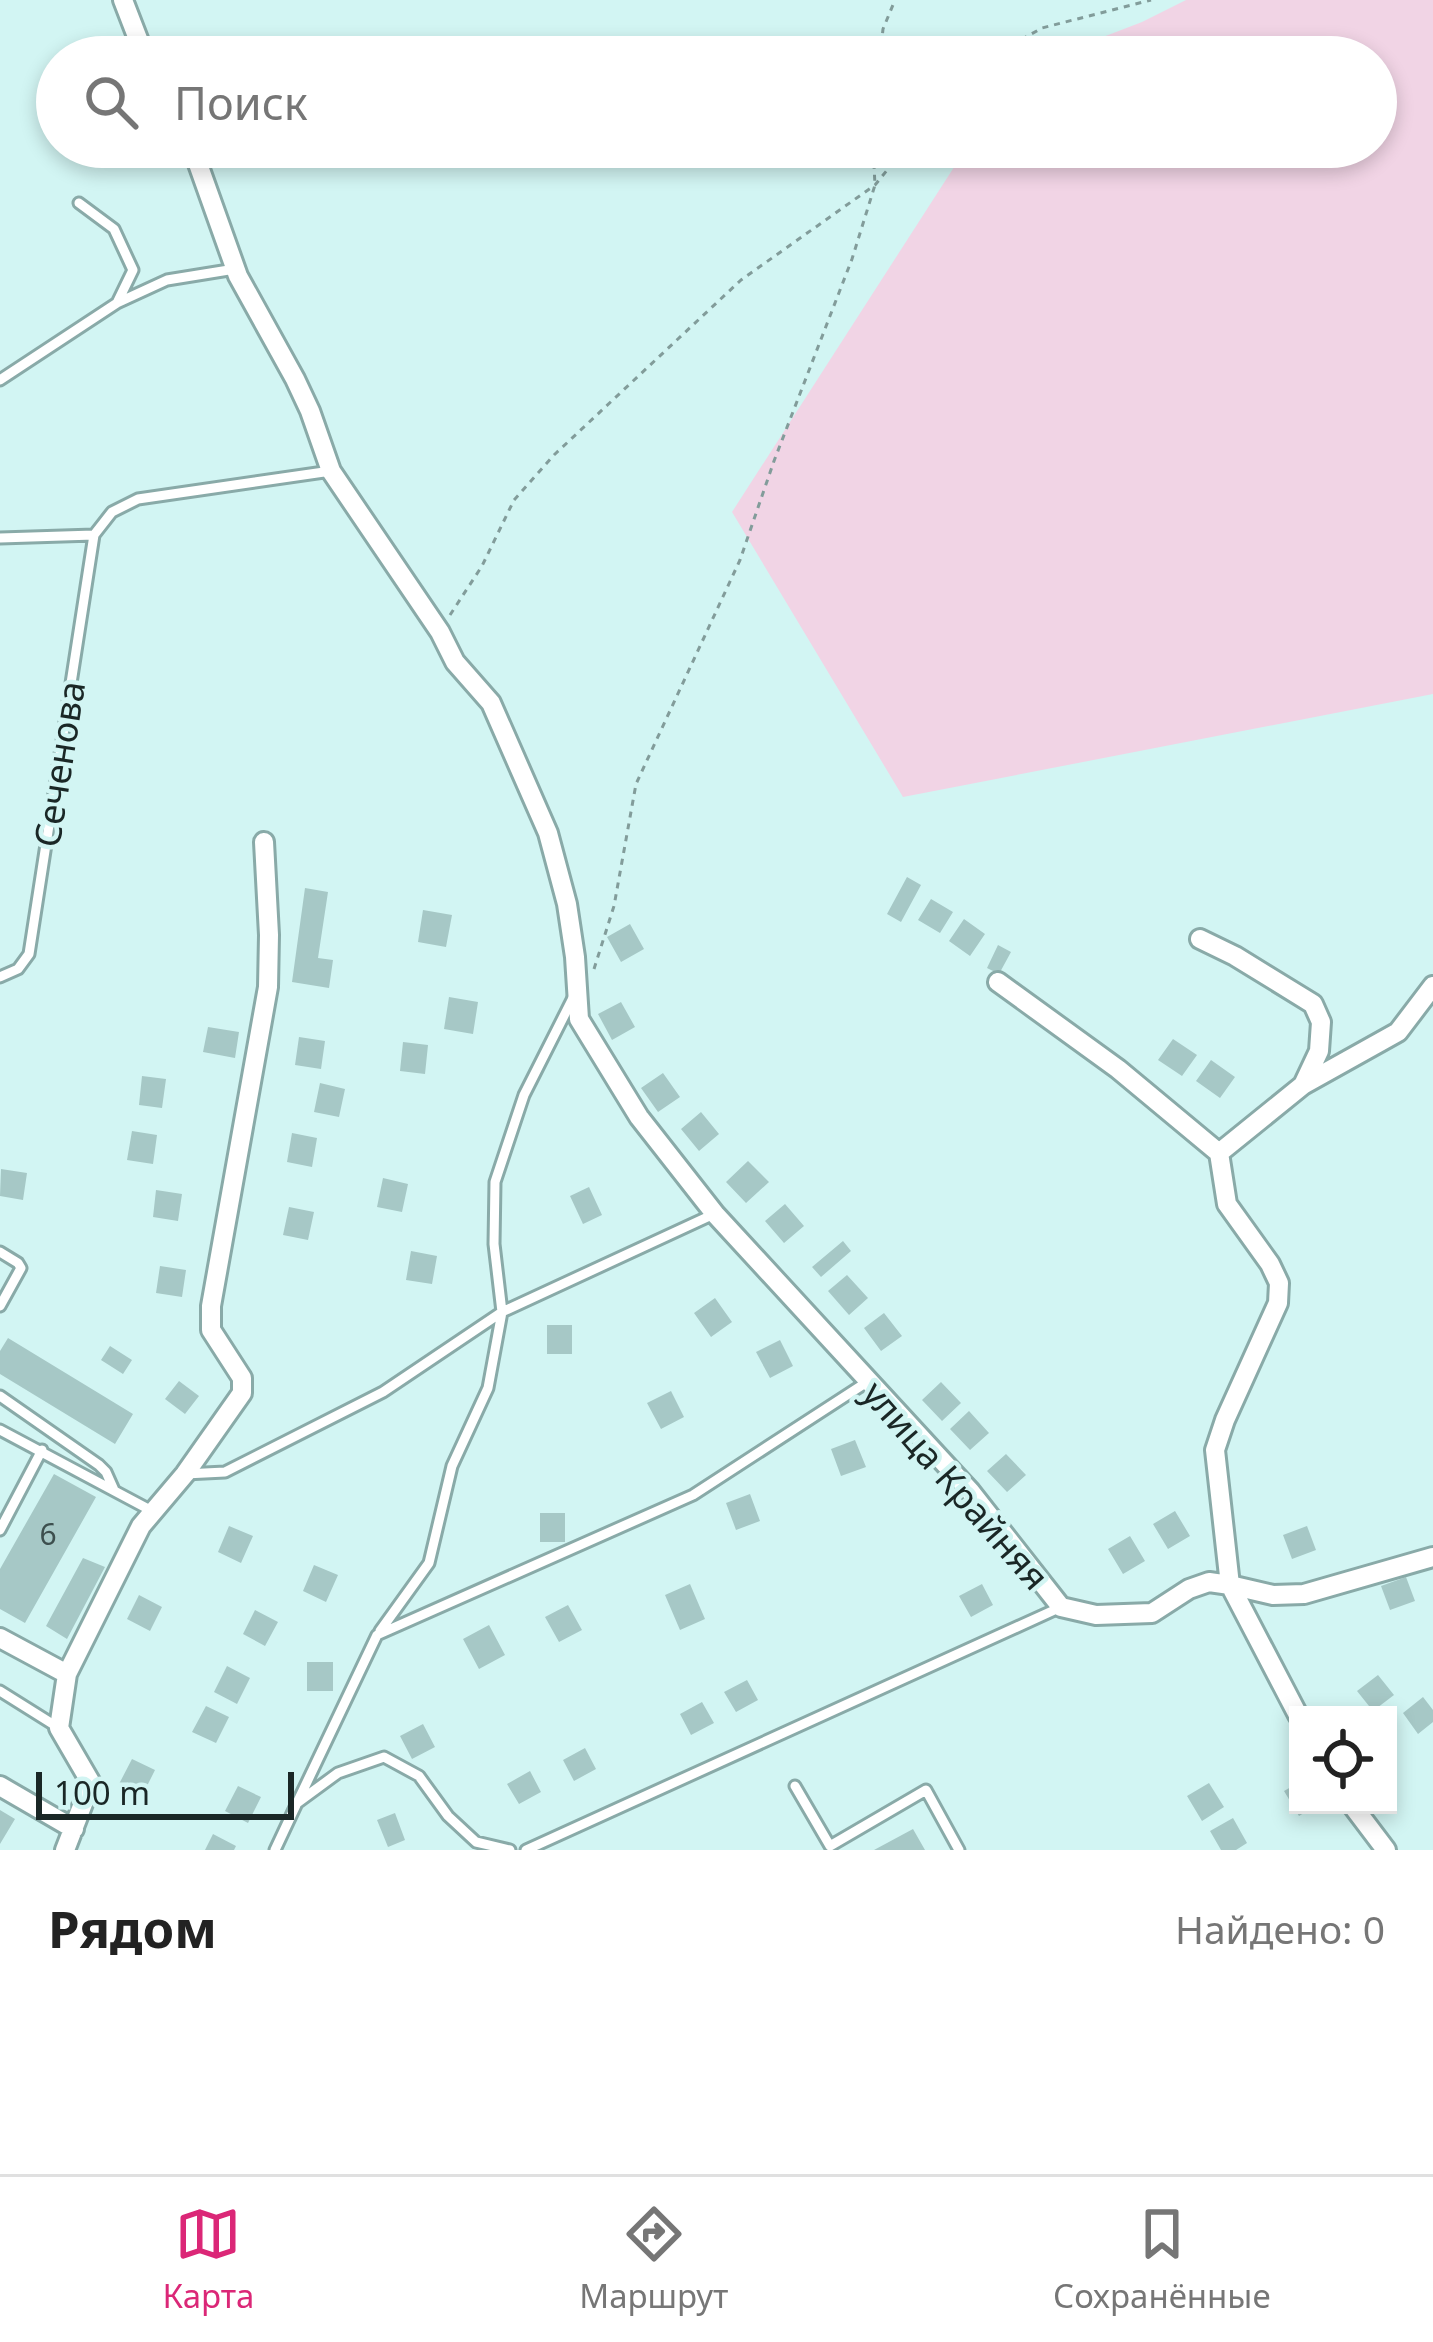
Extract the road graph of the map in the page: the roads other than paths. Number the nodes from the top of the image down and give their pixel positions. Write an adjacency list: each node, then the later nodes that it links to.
1 (123, 0): 2 (street)
2 (137, 36)
3 (200, 168): 5 (street, улица Крайняя)
4 (80, 202): 6 (lane)
5 (236, 269): 6 (lane); 8 (street, улица Крайняя)
6 (117, 303): 7 (lane)
7 (0, 380)
8 (332, 471): 9 (lane); 16 (street, улица Крайняя)
9 (94, 535): 10 (lane); 13 (lane, Сеченова)
10 (0, 538)
11 (263, 842): 27 (street)
12 (1200, 939): 17 (street)
13 (0, 977)
14 (998, 982): 18 (street)
15 (1433, 986): 17 (street)
16 (583, 987): 19 (street, улица Крайняя); 22 (lane)
17 (1303, 1085): 18 (street)
18 (1219, 1153): 32 (street)
19 (715, 1214): 22 (lane); 23 (street, улица Крайняя)
20 (0, 1252): 21 (lane)
21 (0, 1306)
22 (502, 1312): 27 (lane); 34 (lane)
23 (867, 1382): 33 (street, улица Крайняя); 34 (lane)
24 (0, 1396): 28 (lane)
25 (0, 1430): 26 (lane)
26 (42, 1450): 28 (lane); 30 (lane)
27 (185, 1474): 29 (street)
28 (114, 1490): 29 (lane)
29 (152, 1511): 36 (street)
30 (0, 1529)
31 (1433, 1557): 32 (street)
32 (1230, 1585): 33 (street, улица Крайняя); 38 (street)
33 (1060, 1607): 48 (lane)
34 (377, 1635): 42 (lane)
35 (0, 1638): 36 (street)
36 (67, 1674): 39 (street)
37 (0, 1691): 39 (lane)
38 (1293, 1706)
39 (59, 1728): 44 (street)
40 (0, 1786): 44 (street)
41 (795, 1786): 49 (lane)
42 (297, 1803): 46 (lane); 47 (lane)
43 (1359, 1814): 50 (street)
44 (74, 1829): 45 (street)
45 (65, 1850)
46 (275, 1850)
47 (510, 1850)
48 (526, 1850)
49 (959, 1850)
50 (1386, 1850)

